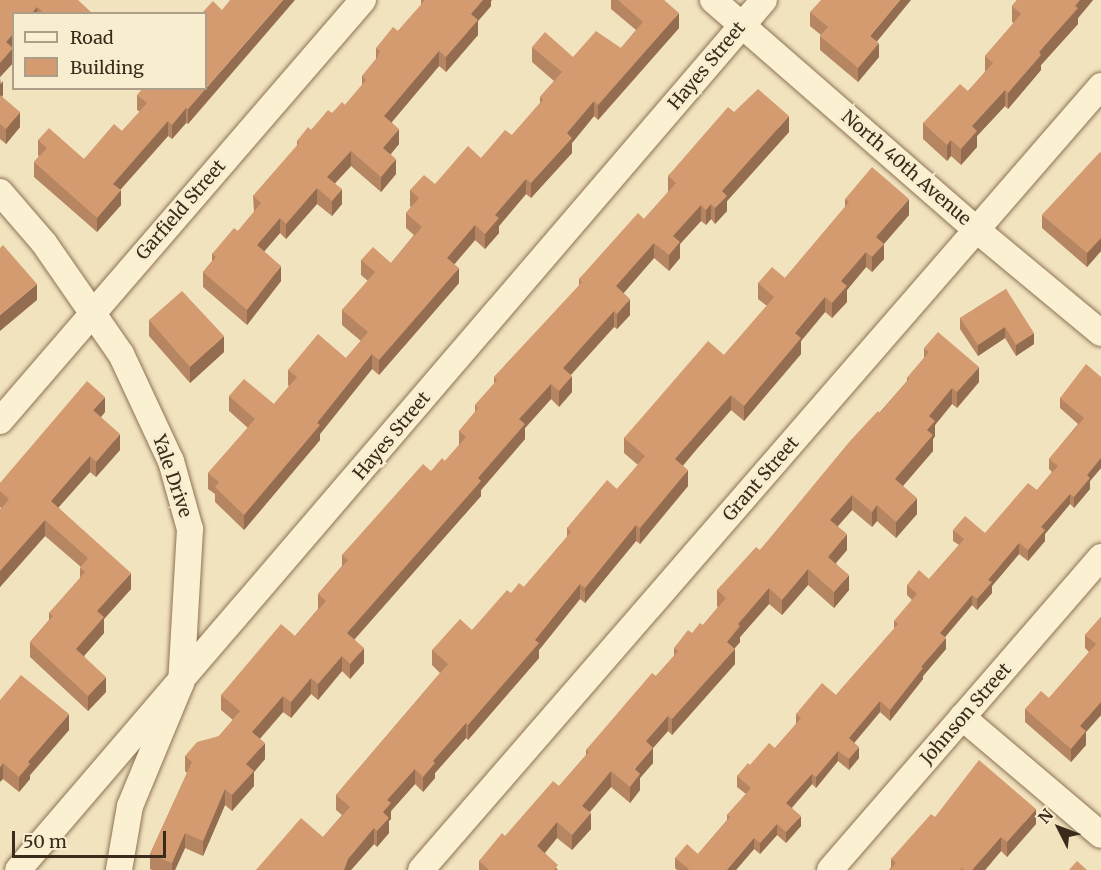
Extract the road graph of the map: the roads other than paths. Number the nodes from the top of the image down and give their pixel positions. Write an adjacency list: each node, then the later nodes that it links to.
1 (363, 0): 8 (street, Garfield Street)
2 (713, 0): 4 (street, North 40th Avenue)
3 (764, 0): 4 (street, Hayes Street)
4 (742, 25): 7 (street, North 40th Avenue); 12 (street, Hayes Street)
5 (1101, 86): 7 (street, Grant Street)
6 (0, 192): 8 (street, Yale Drive)
7 (977, 230): 9 (street, North 40th Avenue); 17 (street, Grant Street)
8 (92, 313): 10 (street, Garfield Street); 12 (street, Yale Drive)
9 (1101, 333)
10 (0, 422)
11 (1101, 557): 13 (street, Johnson Street)
12 (181, 683): 15 (street, Hayes Street); 16 (street, Yale Drive)
13 (962, 717): 14 (street); 18 (street, Johnson Street)
14 (1101, 835)
15 (18, 870)
16 (120, 870)
17 (421, 870)
18 (830, 870)

